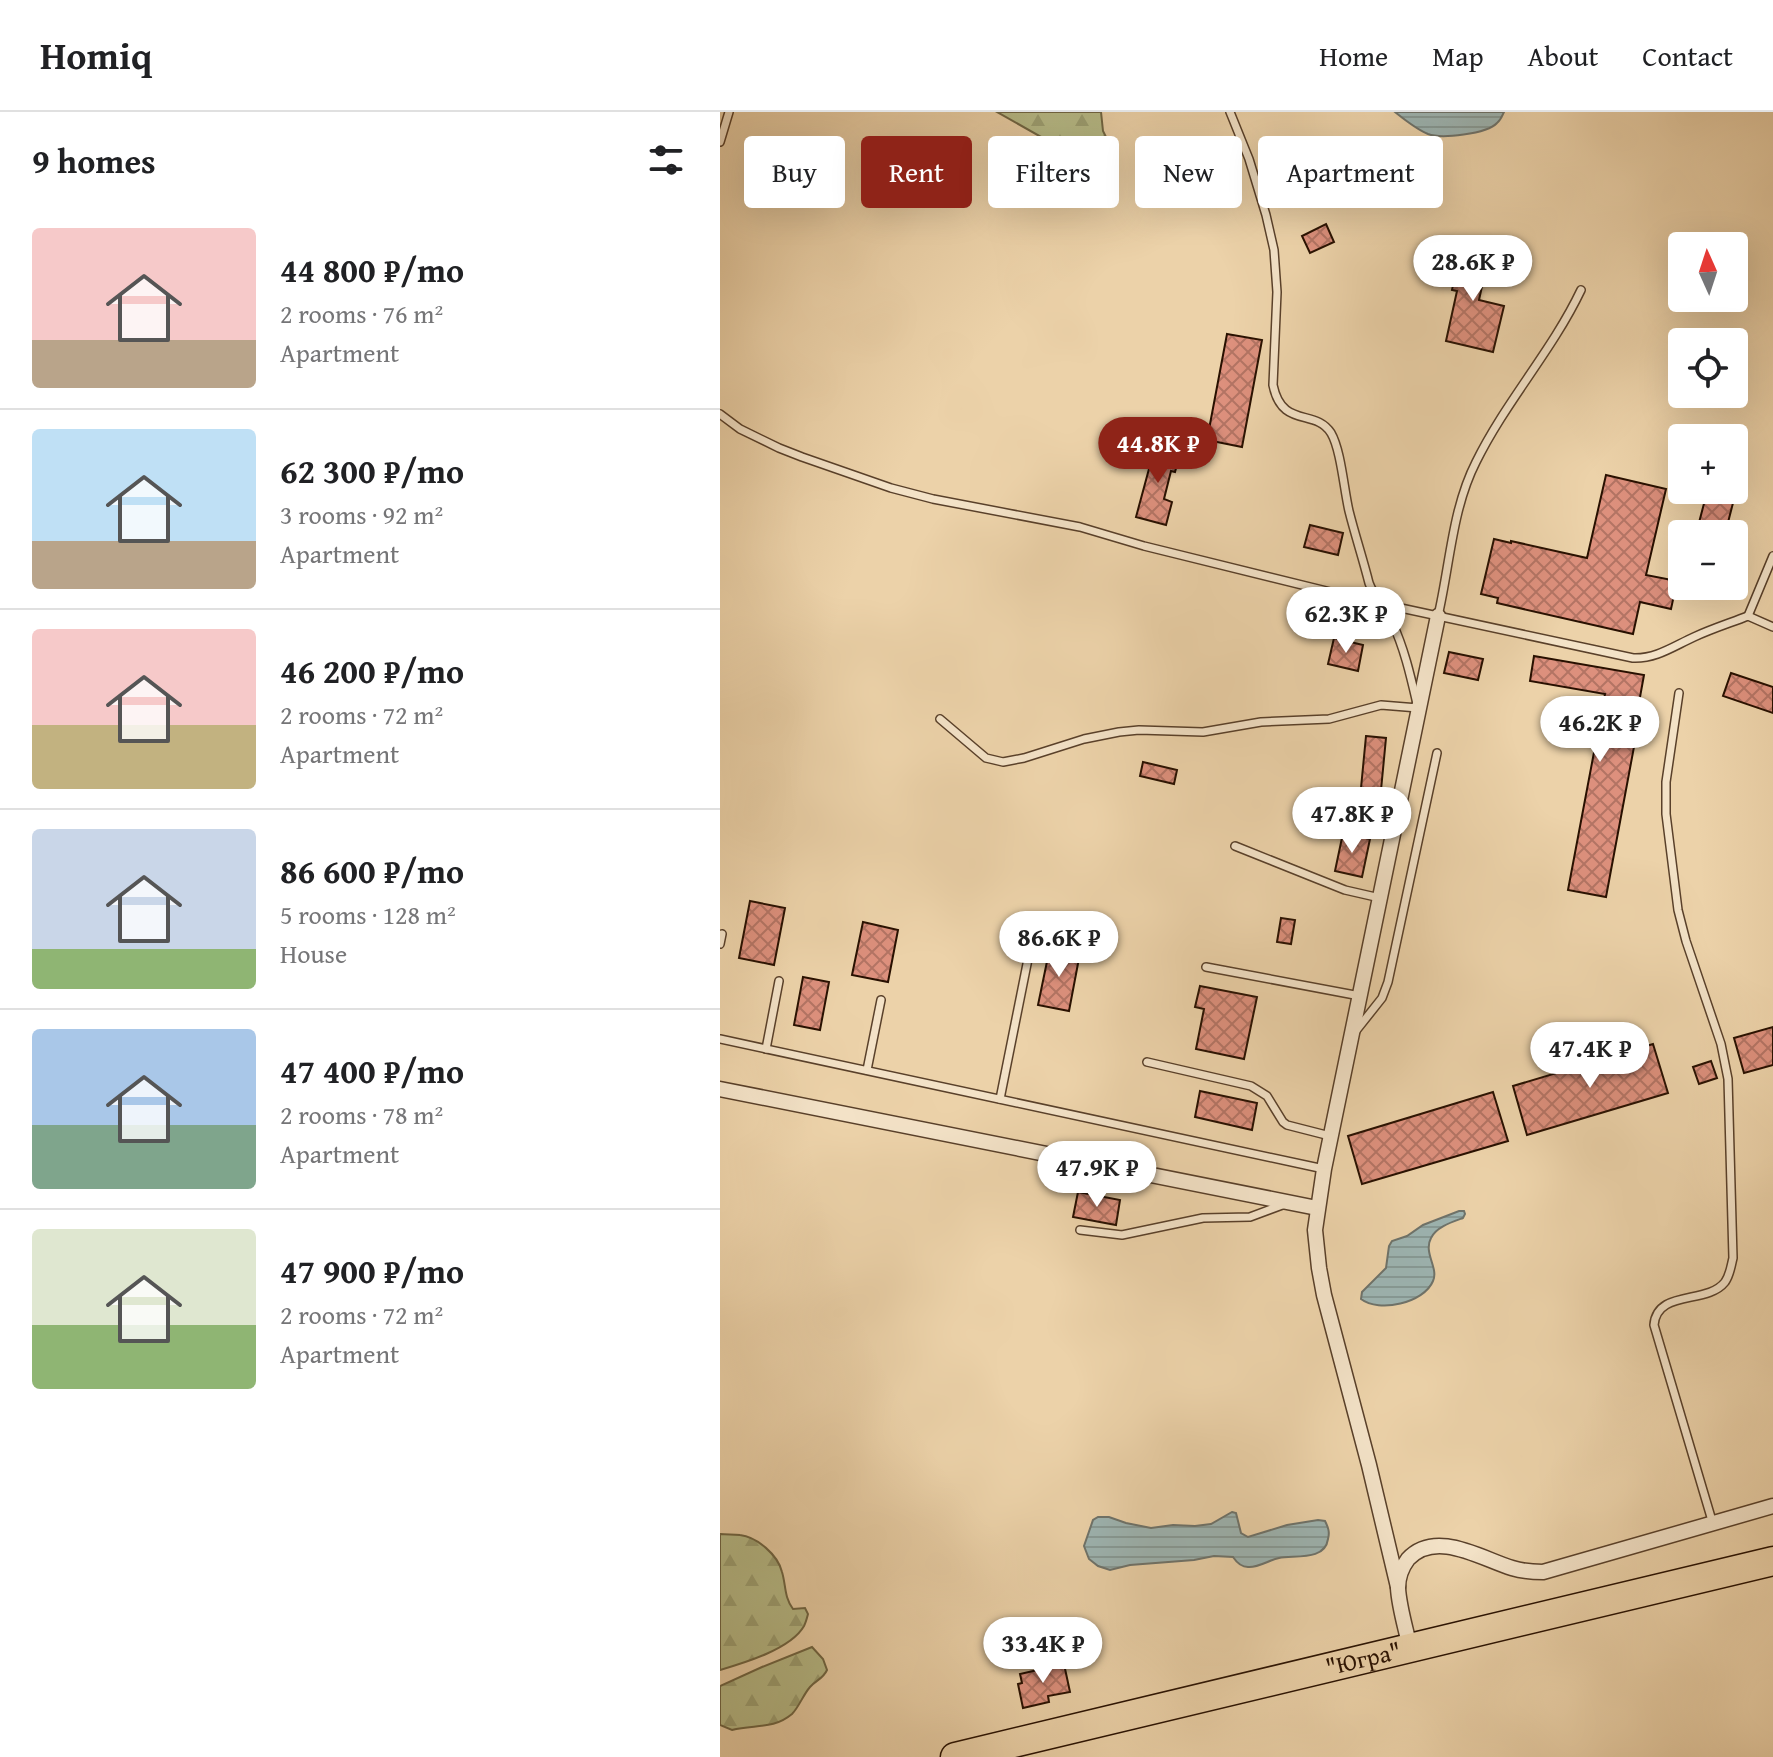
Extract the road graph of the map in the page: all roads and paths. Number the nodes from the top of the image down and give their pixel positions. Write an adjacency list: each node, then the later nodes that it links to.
1 (729, 112): 3 (lane)
2 (1230, 112): 7 (lane)
3 (720, 142)
4 (1581, 290): 8 (lane)
5 (720, 414): 7 (lane)
6 (1773, 556): 9 (lane)
7 (1382, 603): 8 (lane); 12 (lane)
8 (1438, 616): 9 (lane); 12 (street)
9 (1748, 616): 10 (lane)
10 (1773, 627)
11 (1679, 693): 37 (lane)
12 (1418, 708): 13 (lane); 16 (street)
13 (940, 719)
14 (1437, 753): 24 (lane)
15 (1235, 846): 16 (lane)
16 (1380, 898): 22 (street)
17 (1035, 924): 30 (lane)
18 (722, 934): 19 (lane)
19 (720, 944)
20 (1206, 967): 22 (lane)
21 (779, 981): 26 (lane)
22 (1360, 996): 24 (street)
23 (881, 1000): 28 (lane)
24 (1351, 1036): 31 (street)
25 (720, 1039): 26 (lane)
26 (766, 1049): 28 (lane)
27 (1147, 1062): 31 (lane)
28 (867, 1070): 30 (lane)
29 (720, 1089): 33 (street)
30 (1000, 1099): 32 (lane)
31 (1331, 1136): 32 (street)
32 (1324, 1169): 34 (street)
33 (1289, 1203): 34 (street); 35 (lane)
34 (1317, 1208): 39 (street)
35 (1080, 1230)
36 (1773, 1506): 37 (street)
37 (1713, 1524): 39 (street)
38 (1773, 1561): 40 (highway, "Югра")
39 (1398, 1587): 40 (street)
40 (1410, 1648): 41 (highway, "Югра")
41 (955, 1757)

